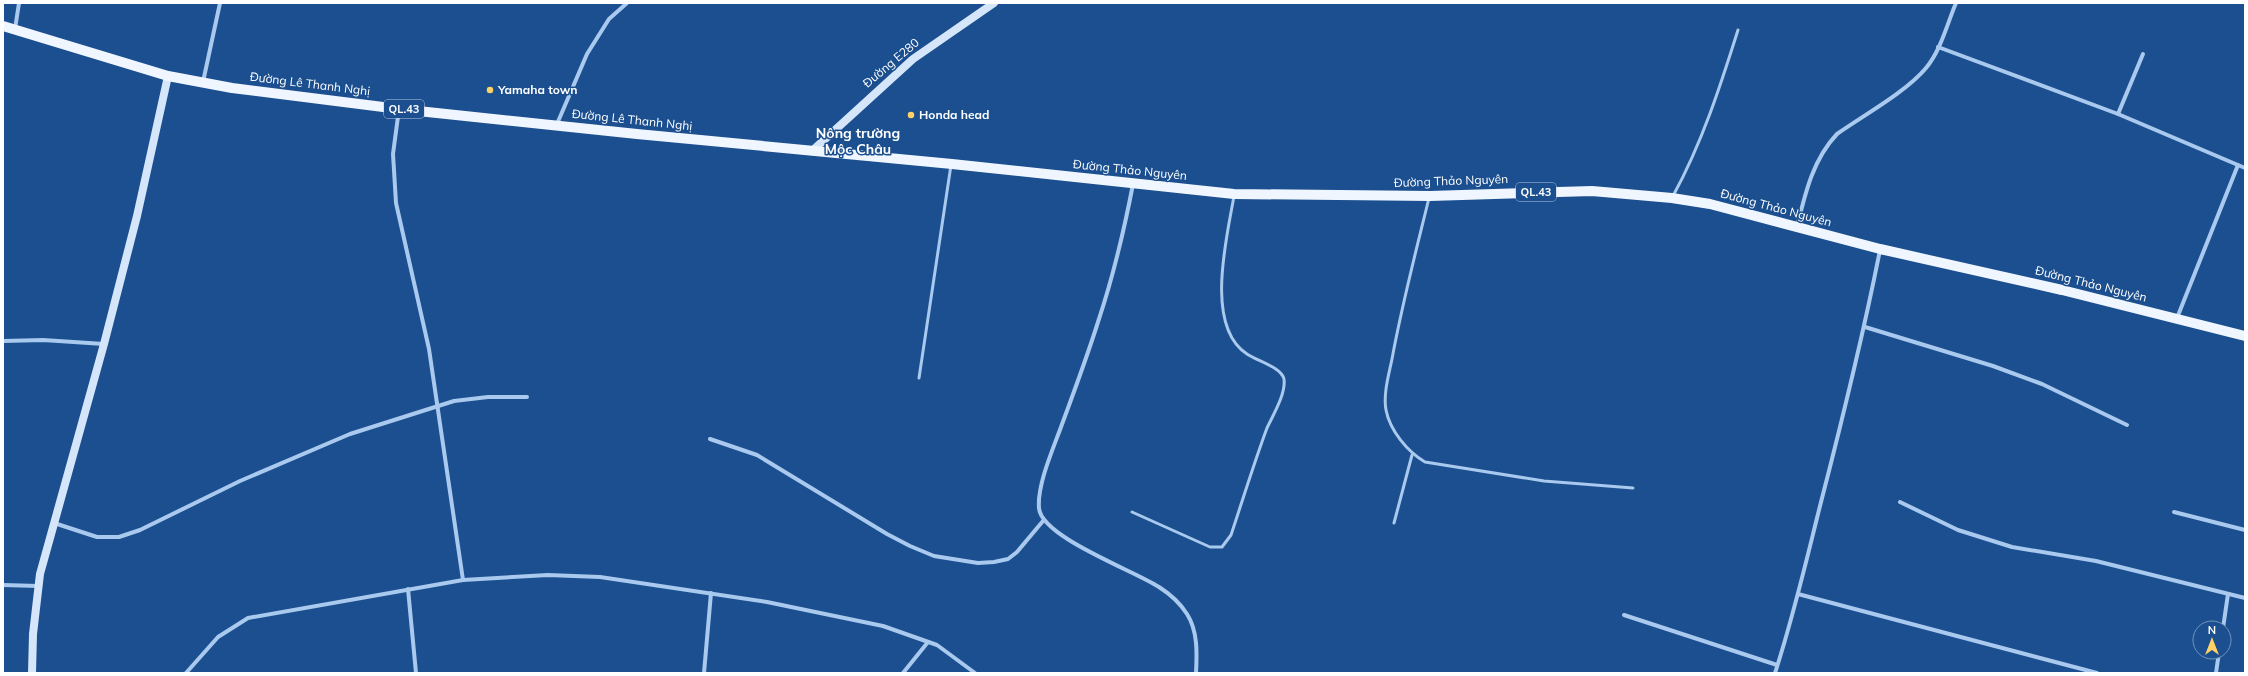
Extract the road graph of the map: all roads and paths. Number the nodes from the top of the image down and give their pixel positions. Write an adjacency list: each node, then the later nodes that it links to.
1 (18, 3): 7 (street)
2 (220, 3): 12 (street)
3 (627, 3): 15 (street)
4 (994, 3): 16 (street, Đường E280)
5 (1956, 3): 9 (street)
6 (3, 26): 7 (main road, Đường Lê Thanh Nghị / QL.43)
7 (14, 30): 11 (main road, Đường Lê Thanh Nghị / QL.43)
8 (1738, 30): 23 (lane)
9 (1938, 47): 14 (street); 24 (street)
10 (2143, 54): 14 (street)
11 (168, 76): 12 (main road, Đường Lê Thanh Nghị / QL.43); 30 (street)
12 (203, 82): 13 (main road, Đường Lê Thanh Nghị / QL.43)
13 (399, 109): 15 (main road, Đường Lê Thanh Nghị / QL.43); 33 (street)
14 (2118, 114): 18 (street)
15 (557, 125): 16 (main road, Đường Lê Thanh Nghị / QL.43)
16 (812, 151): 17 (main road, Đường Thảo Nguyên / QL.43)
17 (952, 164): 20 (main road, Đường Thảo Nguyên / QL.43); 31 (lane)
18 (2238, 165): 19 (street); 26 (street)
19 (2245, 168)
20 (1133, 184): 21 (main road, Đường Thảo Nguyên / QL.43); 41 (street)
21 (1234, 194): 22 (main road, Đường Thảo Nguyên / QL.43); 39 (lane)
22 (1430, 196): 23 (main road, Đường Thảo Nguyên / QL.43); 36 (lane)
23 (1672, 198): 24 (main road, Đường Thảo Nguyên / QL.43)
24 (1797, 227): 25 (main road, Đường Thảo Nguyên / QL.43)
25 (1880, 249): 26 (main road, Đường Thảo Nguyên / QL.43); 27 (street)
26 (2177, 319): 28 (main road, Đường Thảo Nguyên / QL.43)
27 (1865, 326): 34 (street); 50 (street)
28 (2245, 336)
29 (3, 341): 30 (street)
30 (104, 344): 42 (street)
31 (919, 378)
32 (527, 397): 33 (street)
33 (437, 405): 42 (street); 45 (street)
34 (2127, 425)
35 (710, 439): 41 (street)
36 (1412, 454): 37 (lane); 43 (lane)
37 (1633, 488)
38 (1900, 502): 51 (street)
39 (1132, 512)
40 (2174, 512): 44 (street)
41 (1042, 521): 65 (street)
42 (54, 523): 47 (street)
43 (1394, 523)
44 (2245, 530)
45 (463, 580): 48 (street); 49 (street)
46 (3, 584): 47 (street)
47 (38, 586): 59 (street)
48 (408, 589): 60 (street); 61 (street)
49 (711, 593): 55 (street); 62 (street)
50 (1798, 594): 57 (street); 58 (street)
51 (2228, 594): 52 (street); 54 (street)
52 (2245, 598)
53 (1624, 616): 57 (street)
54 (2223, 620)
55 (928, 642): 63 (street); 64 (street)
56 (2218, 660): 68 (street)
57 (1777, 665): 66 (street)
58 (2087, 672): 67 (street)
59 (32, 673)
60 (186, 673)
61 (416, 673)
62 (704, 673)
63 (903, 673)
64 (975, 673)
65 (1196, 673)
66 (1775, 673)
67 (2097, 673)
68 (2216, 673)

